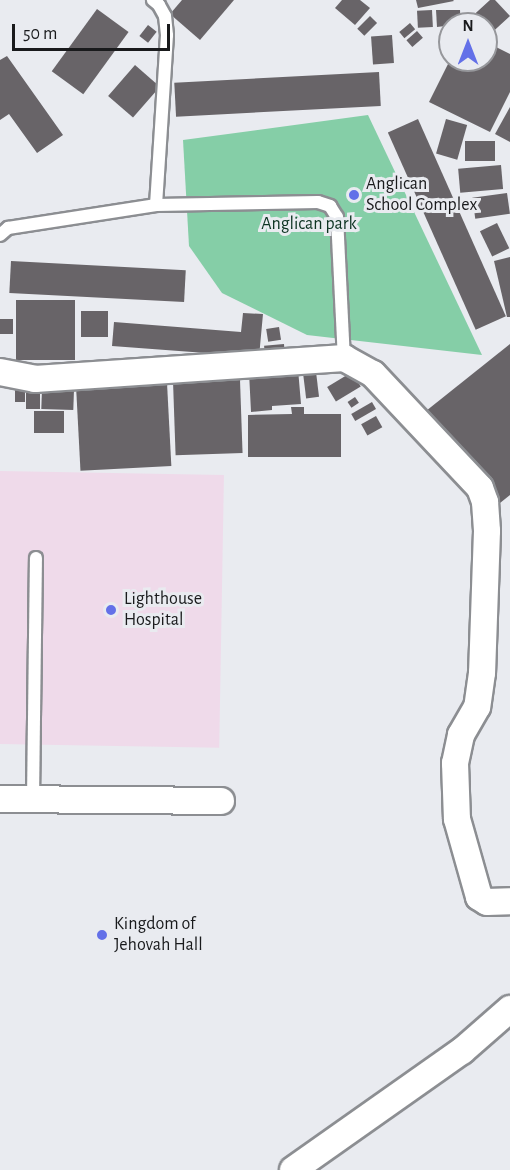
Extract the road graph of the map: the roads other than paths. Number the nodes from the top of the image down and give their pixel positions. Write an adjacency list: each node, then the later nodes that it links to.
1 (153, 0): 2 (lane)
2 (156, 205): 3 (lane); 4 (lane)
3 (0, 236)
4 (344, 358): 5 (street); 10 (street)
5 (0, 372)
6 (36, 558): 8 (lane)
7 (0, 799): 8 (street)
8 (33, 800): 9 (street)
9 (221, 801)
10 (510, 901)
11 (510, 1009): 12 (street)
12 (293, 1170)

